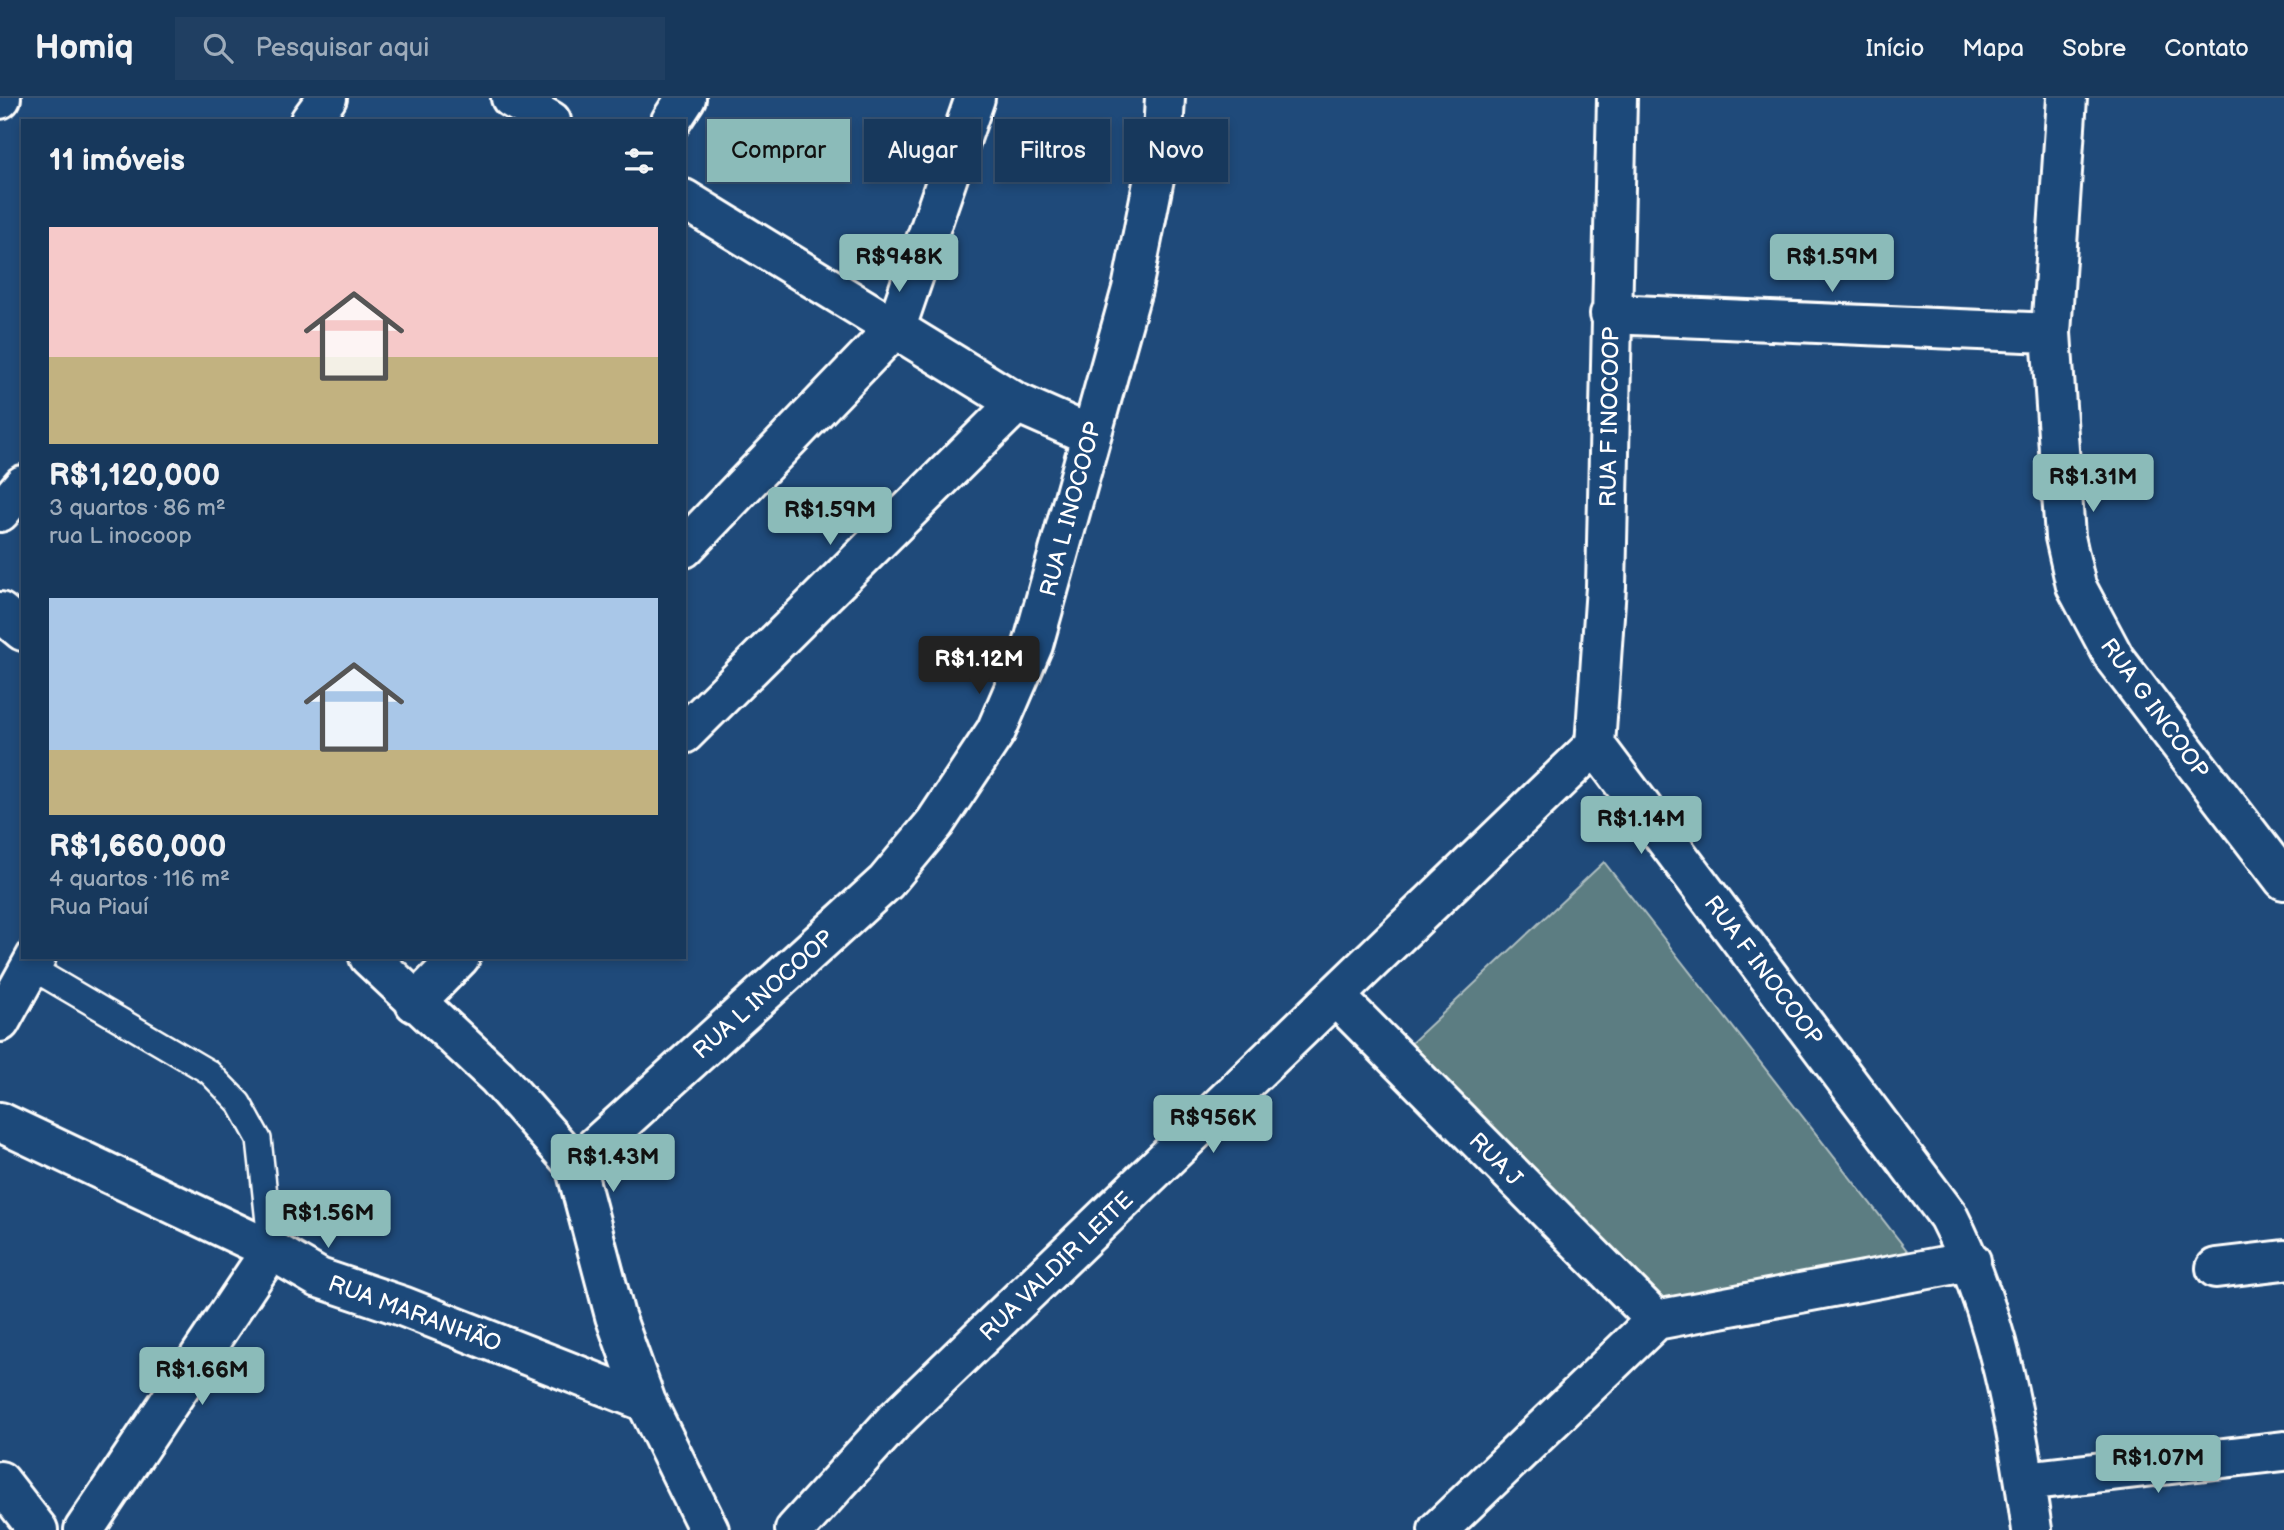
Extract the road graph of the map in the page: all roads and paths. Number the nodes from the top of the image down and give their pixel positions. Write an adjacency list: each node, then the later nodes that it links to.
1 (327, 98): 8 (street)
2 (511, 98): 9 (street)
3 (686, 98): 10 (street)
4 (975, 98): 13 (street)
5 (1165, 98): 16 (street, RUA L INOCOOP)
6 (1617, 98): 12 (street, RUA F INOCOOP)
7 (2067, 98): 14 (street, RUA G INCOOP)
8 (311, 119)
9 (548, 119)
10 (672, 119)
11 (686, 200): 13 (street)
12 (1610, 314): 14 (street); 21 (street, RUA F INOCOOP)
13 (896, 327): 15 (street); 19 (street)
14 (2051, 333): 22 (street, RUA G INCOOP)
15 (1017, 403): 16 (street); 20 (street)
16 (1090, 435): 30 (street, RUA L INOCOOP)
17 (21, 487): 18 (street)
18 (0, 512)
19 (686, 546)
20 (686, 732)
21 (1595, 745): 26 (street, RUA VALDIR LEITE); 33 (street, RUA F INOCOOP)
22 (2284, 880)
23 (371, 959): 27 (street)
24 (458, 959): 27 (street)
25 (33, 962): 28 (street); 31 (lane)
26 (1336, 997): 35 (street, RUA J); 43 (street, RUA VALDIR LEITE)
27 (415, 1003): 30 (street)
28 (0, 1022)
29 (0, 1122): 31 (street, RUA MARANHÃO)
30 (575, 1166): 36 (street)
31 (271, 1250): 36 (street, RUA MARANHÃO); 41 (street)
32 (2284, 1260): 34 (street)
33 (1971, 1261): 35 (street); 39 (street, RUA F INOCOOP)
34 (2216, 1268)
35 (1656, 1320): 44 (street)
36 (646, 1402): 42 (street)
37 (2284, 1451): 39 (street)
38 (0, 1481): 40 (street)
39 (2025, 1481): 45 (street, RUA F INOCOOP)
40 (38, 1530)
41 (84, 1530)
42 (709, 1530)
43 (795, 1530)
44 (1438, 1530)
45 (2032, 1530)

